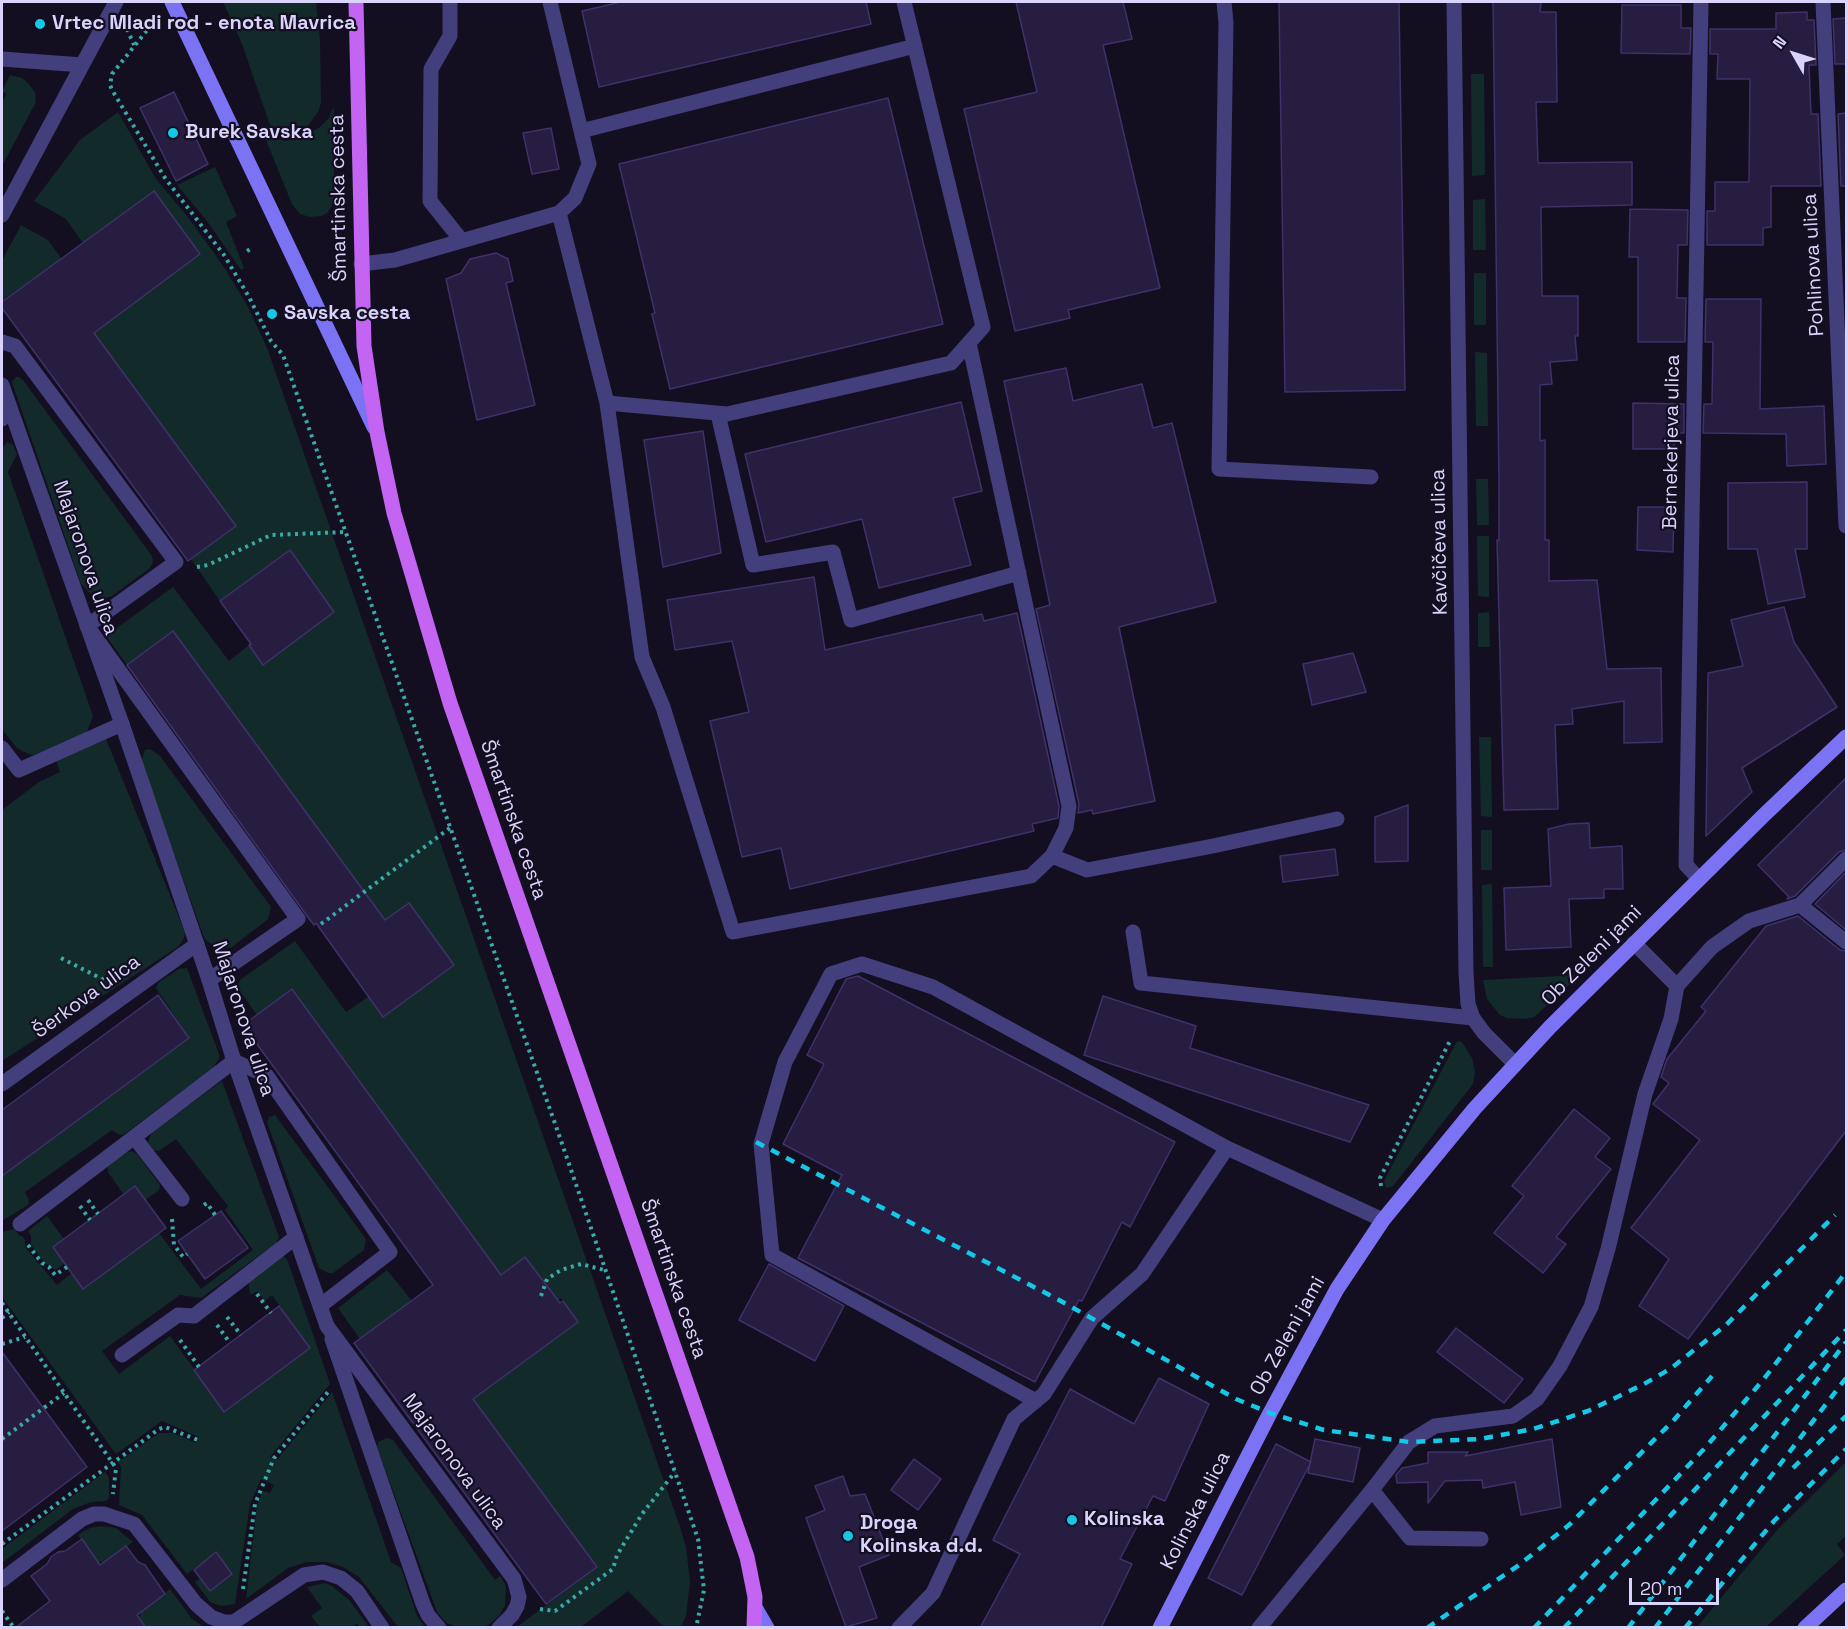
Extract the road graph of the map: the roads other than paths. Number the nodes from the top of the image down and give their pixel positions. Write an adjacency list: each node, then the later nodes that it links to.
1 (116, 2): 13 (street)
2 (172, 2): 25 (street)
3 (356, 2): 18 (main road, Šmartinska cesta)
4 (450, 2): 17 (street)
5 (550, 2): 14 (street)
6 (904, 2): 11 (street)
7 (1224, 2): 26 (street)
8 (1454, 2): 44 (street, Kavčičeva ulica)
9 (1701, 2): 36 (street, Bernekerjeva ulica)
10 (1823, 2): 27 (street, Pohlinova ulica)
11 (915, 46): 14 (street); 20 (street)
12 (2, 59): 13 (street)
13 (82, 65): 16 (street)
14 (581, 131): 15 (street)
15 (559, 213): 17 (street); 22 (street)
16 (2, 215)
17 (462, 241): 18 (street)
18 (361, 264): 25 (main road, Šmartinska cesta)
19 (2, 342): 29 (street)
20 (969, 343): 24 (street); 28 (street)
21 (2, 385): 23 (street, Majaronova ulica)
22 (607, 403): 24 (street); 34 (street)
23 (5, 412): 29 (street, Majaronova ulica)
24 (718, 414): 28 (street)
25 (377, 432): 63 (main road, Šmartinska cesta)
26 (1371, 477)
27 (1846, 526)
28 (1019, 573): 34 (street)
29 (87, 626): 30 (street, Majaronova ulica); 42 (street)
30 (122, 724): 32 (street); 41 (street, Majaronova ulica)
31 (1846, 737): 36 (street, Ob Zeleni jami)
32 (2, 748)
33 (1337, 819): 34 (street)
34 (1052, 856)
35 (1846, 859): 37 (street)
36 (1699, 879): 40 (street, Ob Zeleni jami)
37 (1800, 905): 39 (street); 43 (street)
38 (1133, 932): 44 (street)
39 (1846, 942)
40 (1634, 943): 43 (street); 46 (street, Ob Zeleni jami)
41 (196, 944): 42 (street, Majaronova ulica); 47 (street, Šerkova ulica)
42 (209, 980): 45 (street, Majaronova ulica)
43 (1677, 986): 59 (street)
44 (1473, 1017): 46 (street, Kavčičeva ulica)
45 (234, 1061): 48 (street); 53 (street, Majaronova ulica); 54 (street)
46 (1515, 1064): 51 (street, Ob Zeleni jami)
47 (2, 1084)
48 (134, 1137): 50 (street); 52 (street)
49 (1227, 1148): 51 (street); 57 (street); 57 (street)
50 (182, 1200)
51 (1383, 1220): 58 (street, Ob Zeleni jami)
52 (20, 1224)
53 (296, 1237): 54 (street, Majaronova ulica); 56 (street)
54 (320, 1306): 55 (street, Majaronova ulica)
55 (327, 1326): 67 (street, Majaronova ulica); 68 (street, Majaronova ulica)
56 (122, 1355)
57 (1036, 1401): 71 (street)
58 (1270, 1413): 72 (street, Kolinska ulica)
59 (1372, 1490): 60 (street); 73 (street)
60 (1481, 1539)
61 (2, 1580): 64 (street)
62 (1846, 1590): 65 (street)
63 (756, 1609): 69 (main road, Šmartinska cesta); 70 (street)
64 (215, 1622): 66 (street)
65 (1809, 1626)
66 (382, 1628)
67 (439, 1628)
68 (500, 1628)
69 (754, 1628)
70 (767, 1628)
71 (899, 1628)
72 (1160, 1628)
73 (1259, 1628)

